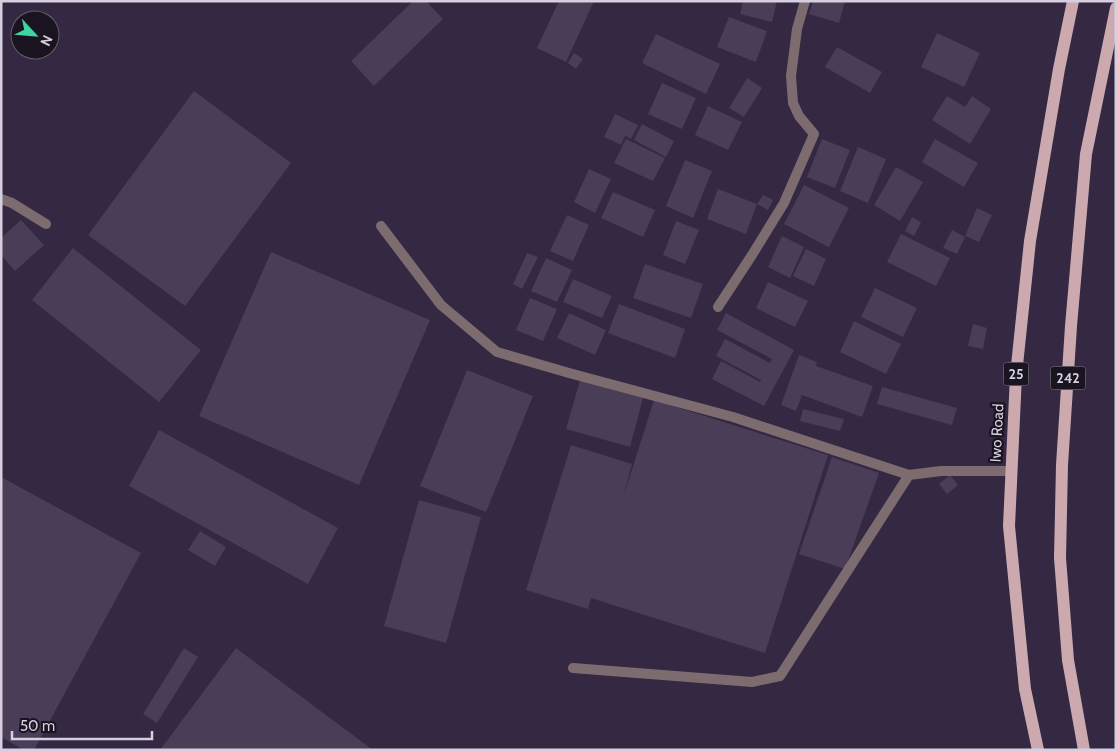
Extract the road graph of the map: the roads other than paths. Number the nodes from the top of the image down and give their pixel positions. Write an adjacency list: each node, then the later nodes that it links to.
1 (805, 1): 7 (street)
2 (1073, 1): 8 (main road, Iwo Road / 25)
3 (1116, 8): 12 (main road, 242)
4 (1, 199): 5 (street)
5 (46, 224)
6 (382, 226): 9 (street)
7 (718, 307)
8 (1012, 471): 9 (street); 11 (main road, Iwo Road / 25)
9 (909, 475): 10 (street)
10 (573, 668)
11 (1038, 750)
12 (1084, 750)

